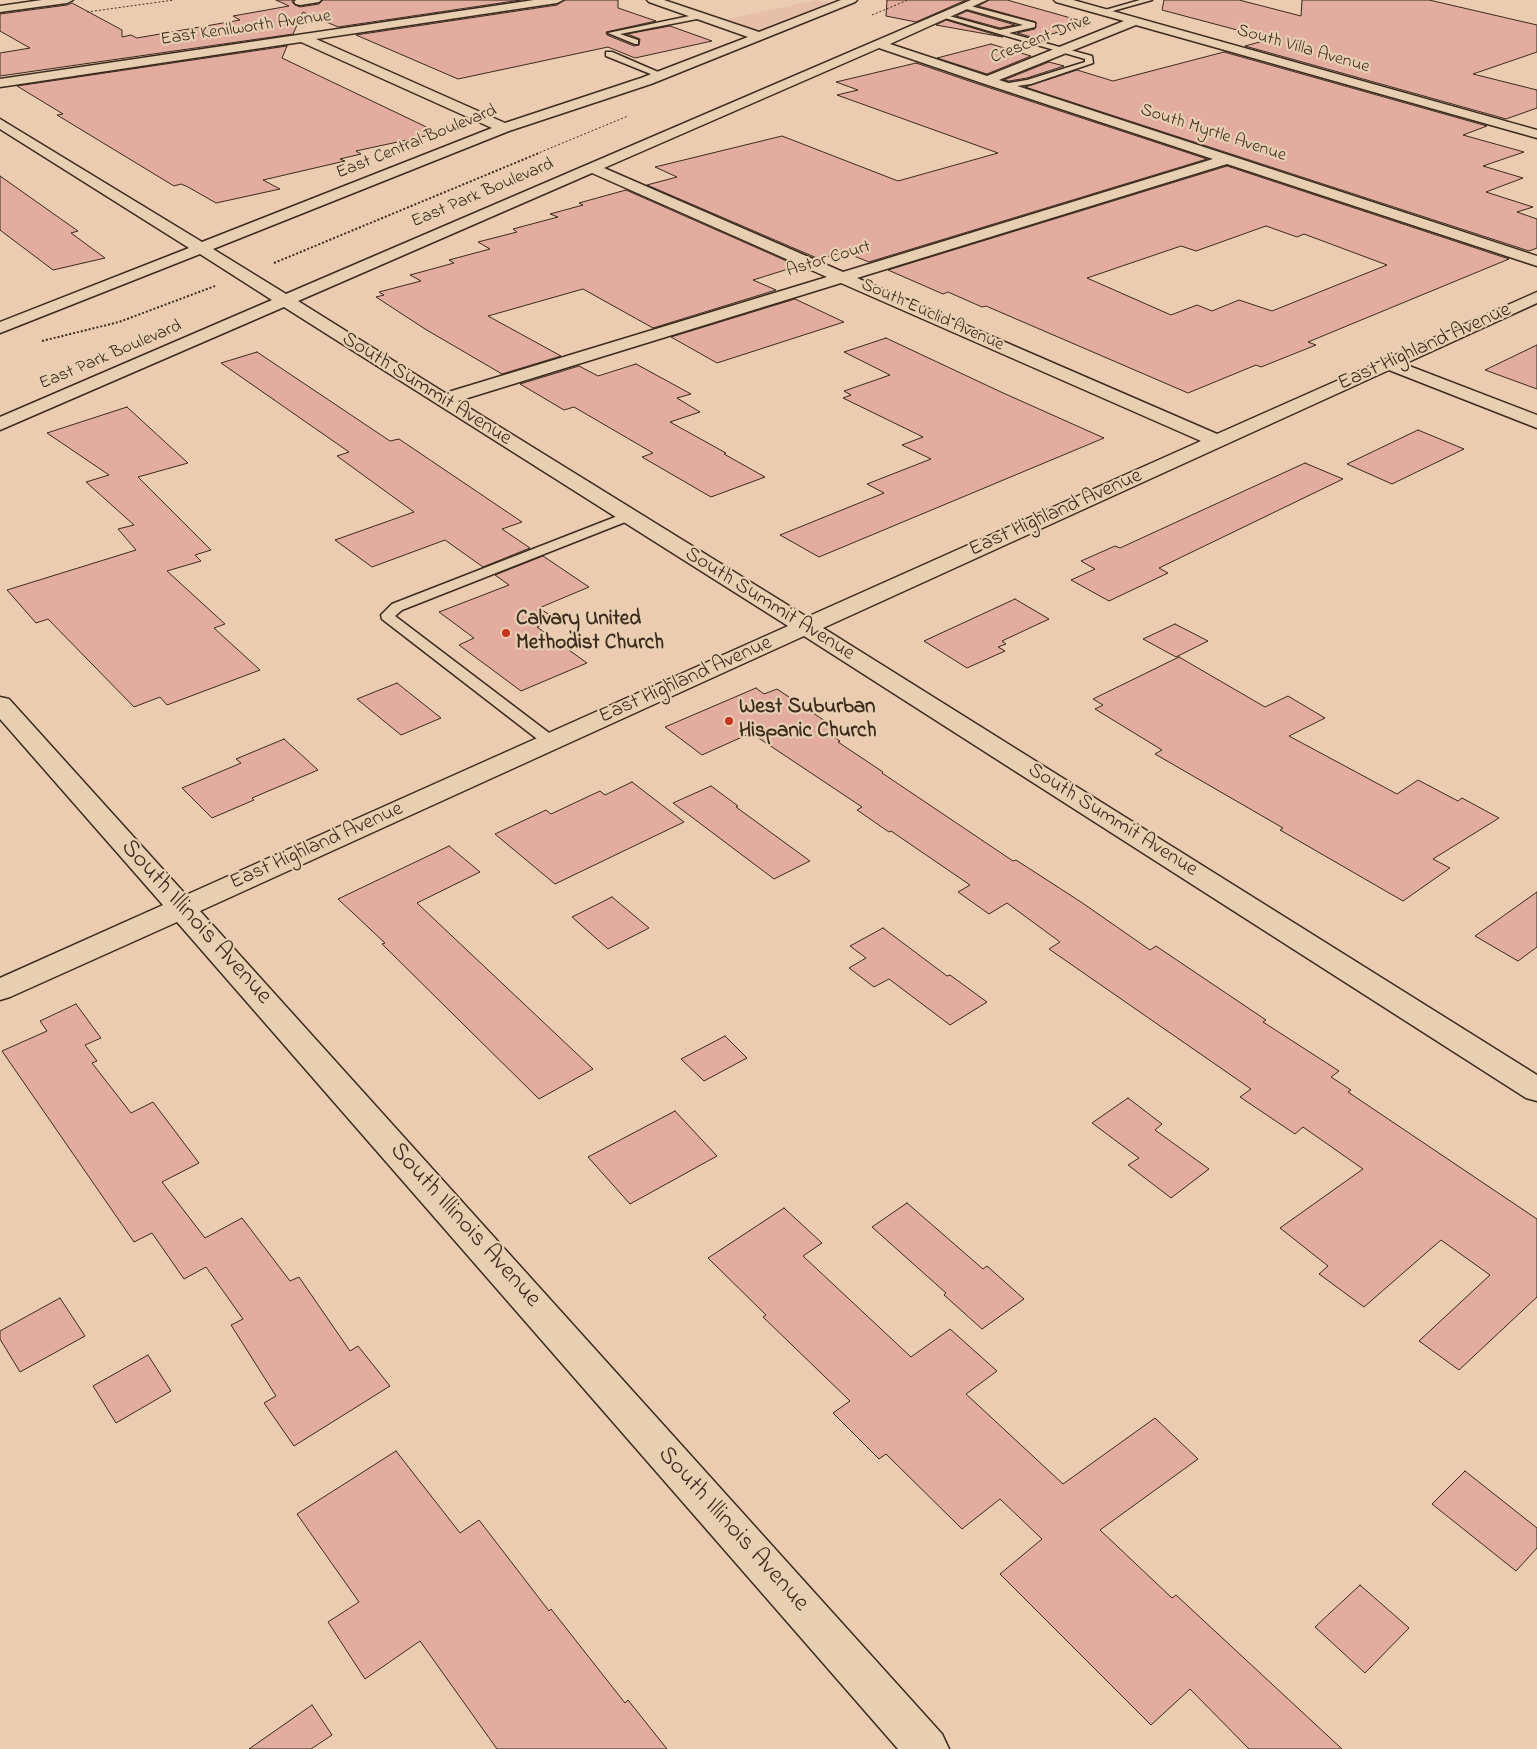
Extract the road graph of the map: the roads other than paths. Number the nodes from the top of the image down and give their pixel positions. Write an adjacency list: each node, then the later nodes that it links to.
1 (67, 0): 11 (street)
2 (315, 0): 9 (street)
3 (653, 0): 13 (street)
4 (981, 0): 10 (street, East Park Boulevard)
5 (1060, 0): 12 (street, South Villa Avenue)
6 (1148, 0): 12 (lane)
7 (549, 1): 18 (street, East Kenilworth Avenue)
8 (840, 1): 17 (street, East Central Boulevard)
9 (300, 2)
10 (966, 6): 14 (street, East Park Boulevard); 16 (lane)
11 (0, 9)
12 (1102, 12): 15 (street, South Villa Avenue)
13 (699, 16): 17 (street); 19 (lane)
14 (942, 16): 16 (lane); 20 (street, East Park Boulevard)
15 (1135, 21): 21 (street, Crescent Drive); 29 (street, South Villa Avenue)
16 (1000, 32): 21 (lane)
17 (758, 36): 23 (street, East Central Boulevard)
18 (303, 38): 25 (street, East Kenilworth Avenue); 28 (street)
19 (635, 42)
20 (878, 44): 24 (street, South Myrtle Avenue); 31 (street, East Park Boulevard)
21 (1060, 50): 24 (street, Crescent Drive); 26 (lane)
22 (609, 54): 23 (lane)
23 (661, 75): 28 (street, East Central Boulevard)
24 (988, 80): 26 (street, South Myrtle Avenue)
25 (0, 83)
26 (1006, 86): 30 (street, South Myrtle Avenue)
27 (0, 123): 32 (street, South Summit Avenue)
28 (504, 128): 32 (street, East Central Boulevard)
29 (1537, 134)
30 (1227, 159): 33 (street, South Myrtle Avenue); 34 (street, Astor Court)
31 (592, 168): 34 (street, South Euclid Avenue); 36 (street, East Park Boulevard)
32 (201, 249): 36 (street, South Summit Avenue); 37 (street, East Central Boulevard)
33 (1537, 260)
34 (842, 277): 39 (street, Astor Court); 42 (street, South Euclid Avenue)
35 (1537, 297): 38 (street, East Highland Avenue)
36 (284, 301): 39 (street, South Summit Avenue); 41 (street, East Park Boulevard)
37 (0, 328)
38 (1389, 364): 40 (street); 42 (street, East Highland Avenue)
39 (442, 400): 43 (street, South Summit Avenue)
40 (1537, 422)
41 (0, 424)
42 (1217, 441): 44 (street, East Highland Avenue)
43 (628, 516): 44 (street, South Summit Avenue); 46 (lane)
44 (805, 627): 46 (street, East Highland Avenue); 49 (street, South Summit Avenue)
45 (0, 704): 47 (street, South Illinois Avenue)
46 (551, 742): 47 (street, East Highland Avenue)
47 (182, 908): 48 (street, East Highland Avenue); 50 (street, South Illinois Avenue)
48 (0, 990)
49 (1537, 1090)
50 (927, 1749)

